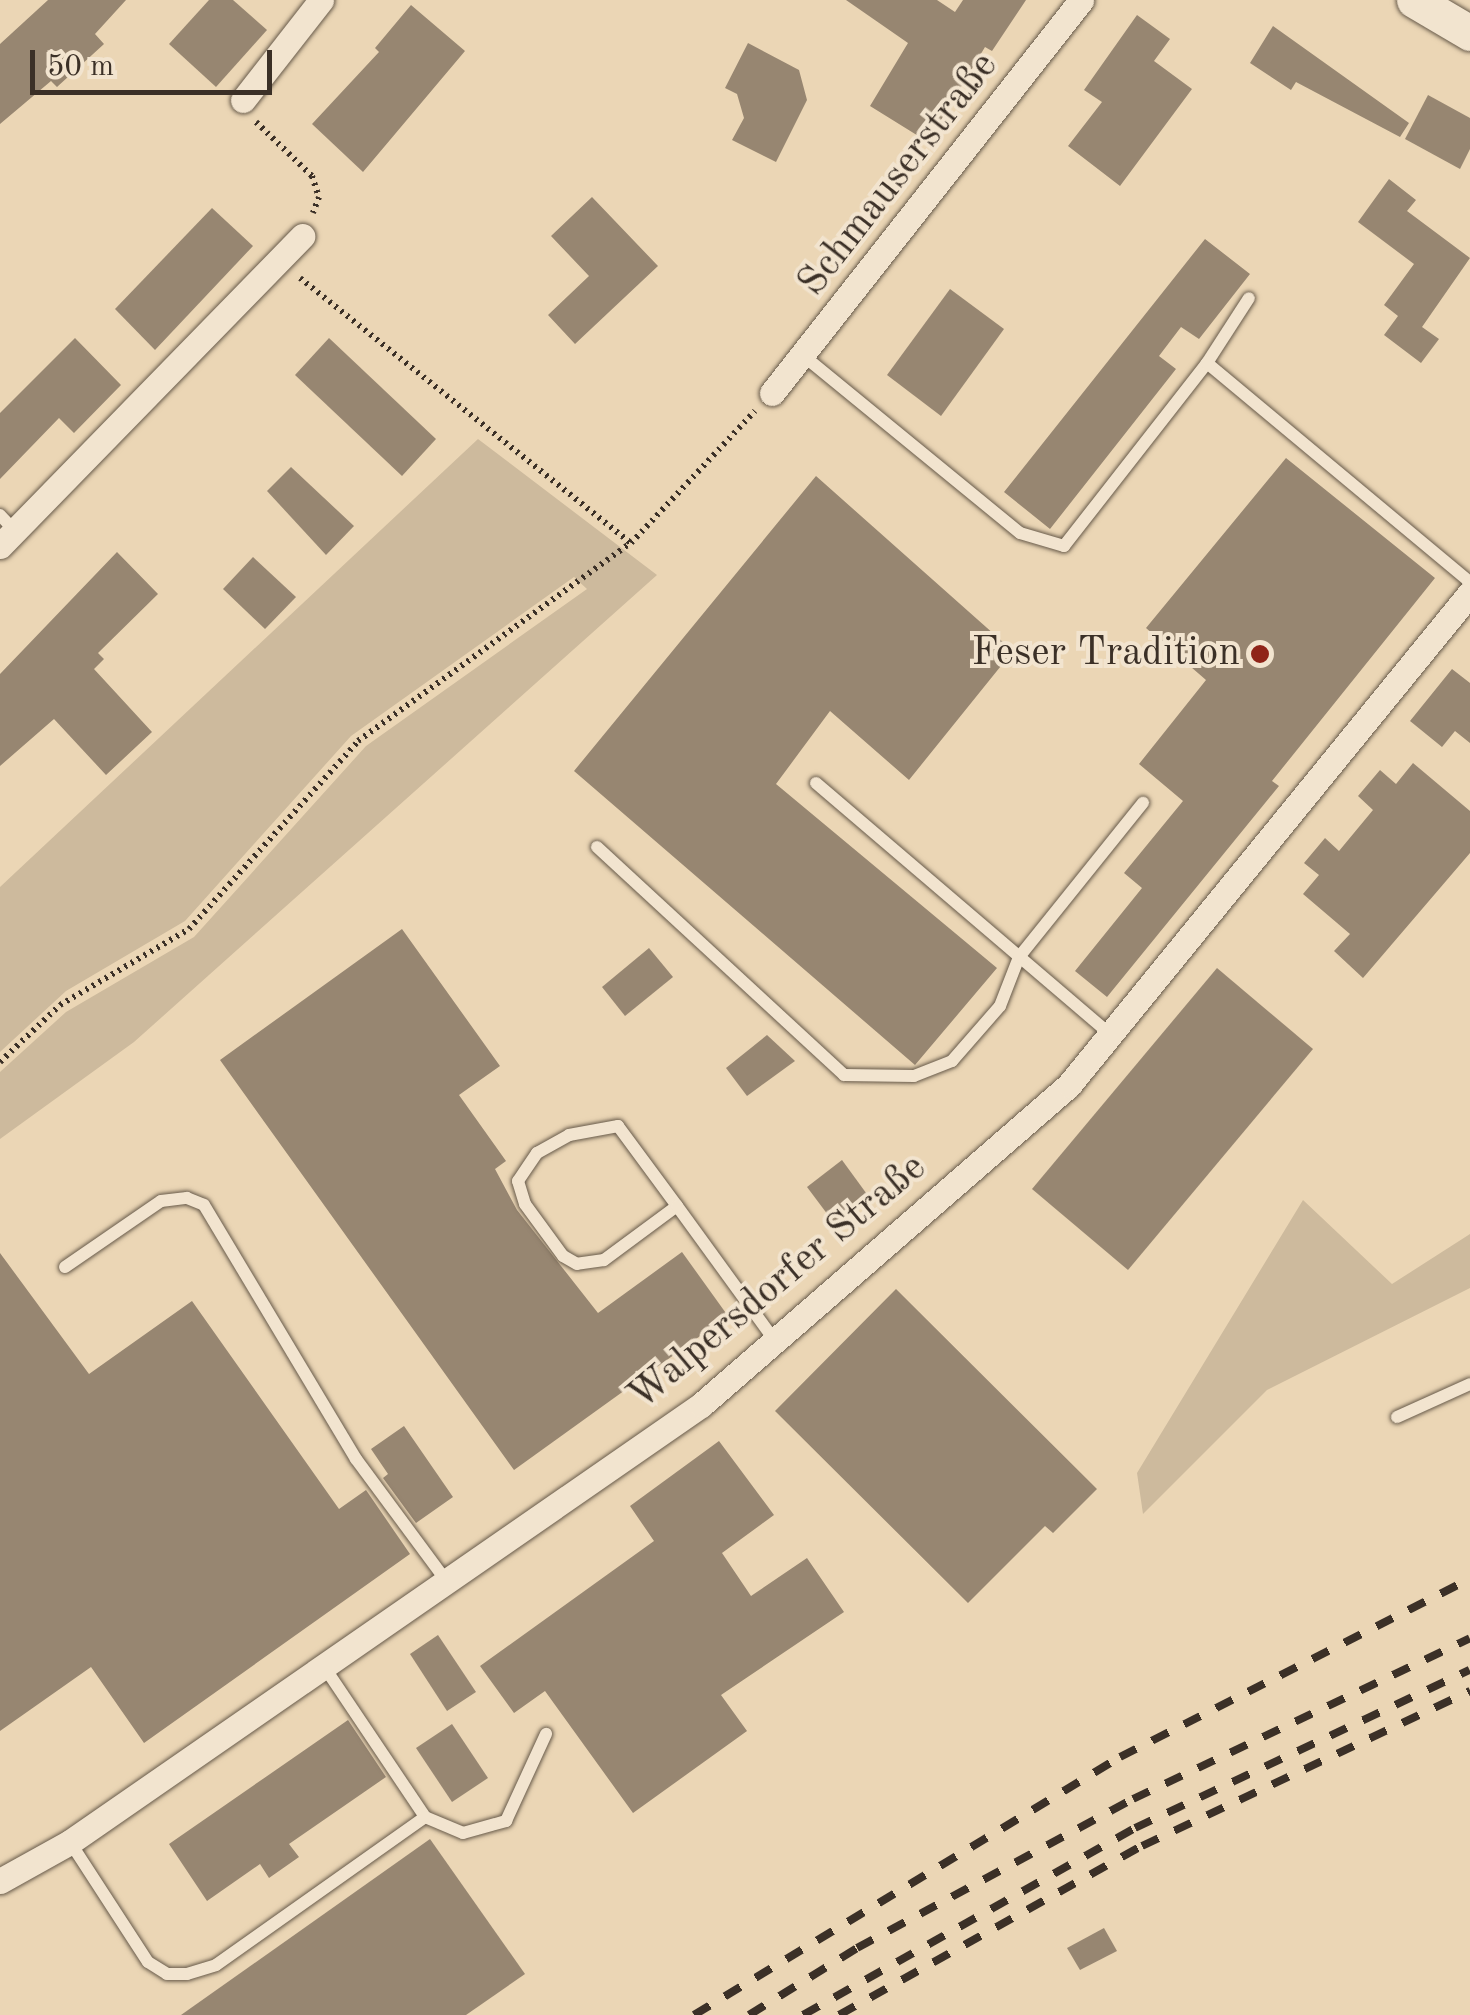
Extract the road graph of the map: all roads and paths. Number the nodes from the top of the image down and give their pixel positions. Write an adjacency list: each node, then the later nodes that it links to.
1 (321, 0): 5 (street)
2 (1081, 0): 9 (street, Schmauserstraße)
3 (1414, 0): 4 (street)
4 (1470, 33)
5 (242, 100): 6 (path)
6 (302, 236): 7 (street)
7 (282, 264): 12 (street); 13 (path)
8 (1249, 298): 10 (lane)
9 (805, 358): 10 (lane); 11 (street, Schmauserstraße)
10 (1207, 364): 14 (lane)
11 (772, 393): 13 (path)
12 (5, 531)
13 (631, 543): 21 (path)
14 (1470, 582)
15 (1470, 592): 20 (street, Walpersdorfer Straße)
16 (816, 783): 19 (lane)
17 (1143, 803): 19 (lane)
18 (597, 847): 19 (lane)
19 (1019, 957): 20 (lane)
20 (1110, 1034): 24 (street, Walpersdorfer Straße)
21 (0, 1062)
22 (677, 1206): 22 (lane); 24 (lane)
23 (65, 1268): 27 (lane)
24 (775, 1341): 27 (street, Walpersdorfer Straße)
25 (1470, 1384): 26 (lane)
26 (1397, 1416)
27 (444, 1578): 28 (street, Walpersdorfer Straße)
28 (323, 1665): 30 (lane); 31 (street, Walpersdorfer Straße)
29 (546, 1734): 30 (lane)
30 (425, 1817): 31 (lane)
31 (70, 1842): 32 (street, Walpersdorfer Straße)
32 (0, 1881)

